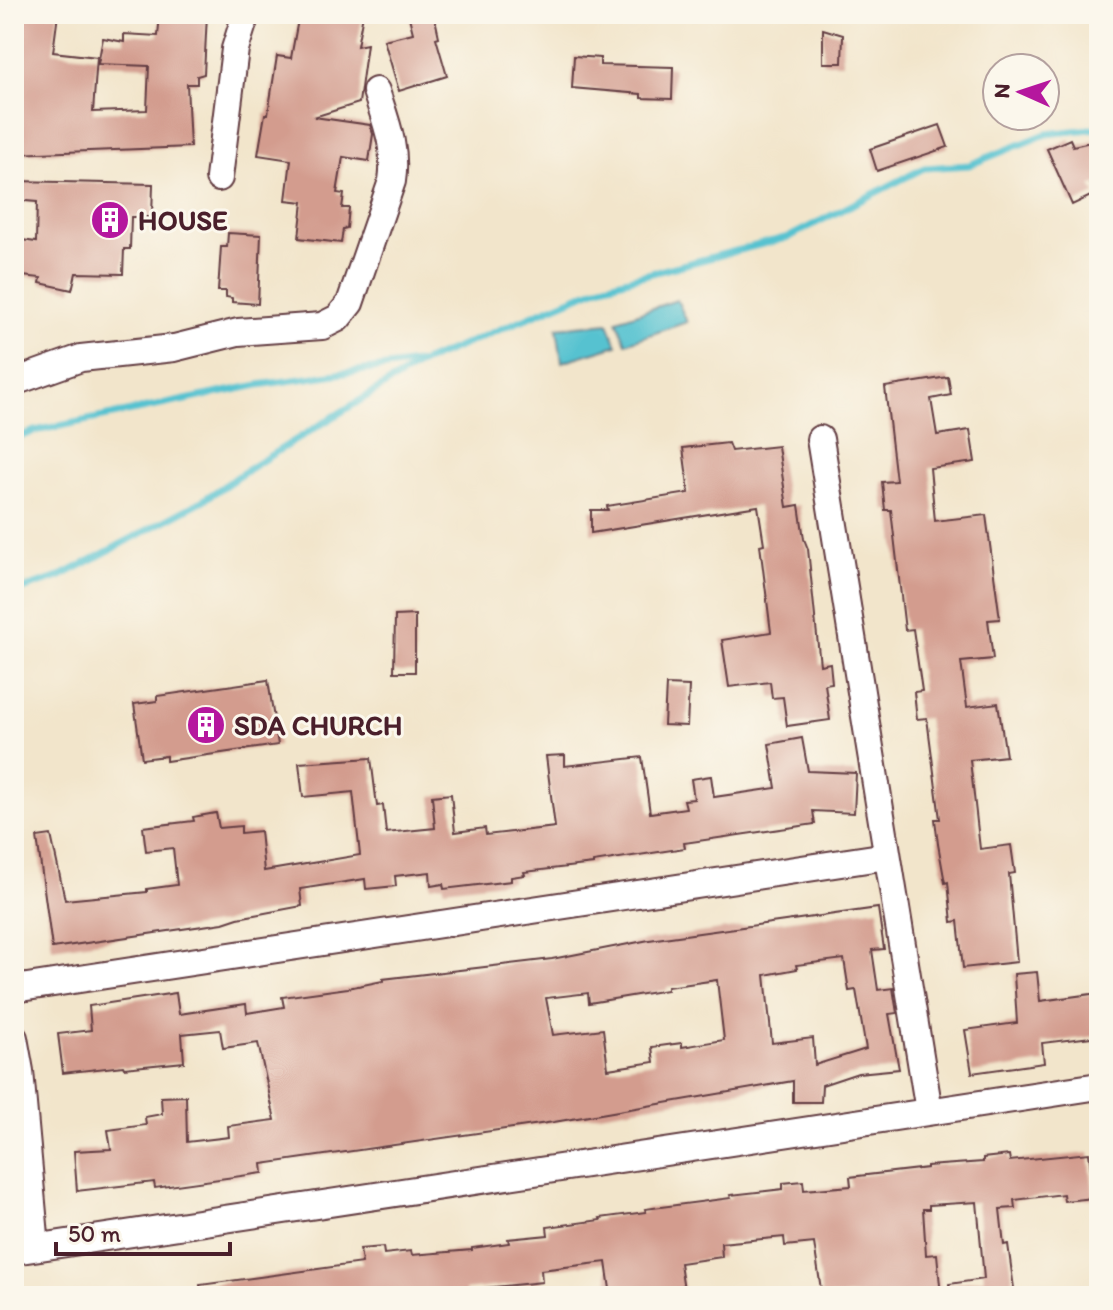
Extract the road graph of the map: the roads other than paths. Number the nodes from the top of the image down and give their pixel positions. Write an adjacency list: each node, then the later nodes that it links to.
1 (246, 14): 3 (street)
2 (376, 91): 4 (street)
3 (219, 178)
4 (14, 382)
5 (820, 439): 6 (street)
6 (887, 856): 7 (street); 10 (street)
7 (14, 989)
8 (14, 1038): 11 (street)
9 (1099, 1086): 10 (street)
10 (929, 1111): 11 (street)
11 (25, 1249)

